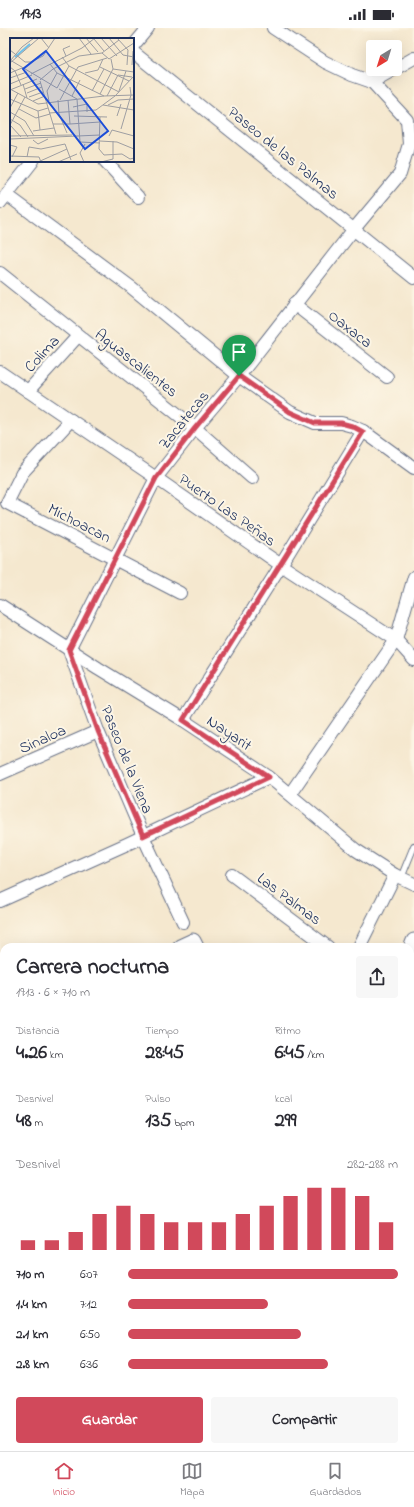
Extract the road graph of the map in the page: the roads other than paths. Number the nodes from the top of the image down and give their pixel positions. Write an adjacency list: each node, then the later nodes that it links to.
1 (148, 28): 3 (street)
2 (273, 28): 6 (street)
3 (134, 45)
4 (134, 53): 11 (street, Paseo de las Palmas)
5 (414, 58): 6 (street)
6 (372, 82): 11 (street, Zacatecas)
7 (31, 162): 10 (street)
8 (106, 162): 9 (street)
9 (138, 197)
10 (3, 199): 17 (street)
11 (354, 229): 13 (street, Paseo de las Palmas); 14 (street, Zacatecas)
12 (0, 273): 15 (street, Aguascalientes)
13 (414, 278)
14 (294, 304): 17 (street, Zacatecas); 18 (street, Oaxaca)
15 (78, 336): 19 (street, Colima); 21 (street, Aguascalientes)
16 (0, 372): 19 (street, Puerto Las Peñas)
17 (239, 376): 21 (street, Zacatecas); 22 (street)
18 (387, 377)
19 (28, 391): 20 (street, Puerto Las Peñas)
20 (71, 420): 24 (street, Puerto Las Peñas); 26 (street, Michoacan)
21 (195, 428): 24 (street, Zacatecas); 25 (street, Aguascalientes)
22 (363, 432): 23 (street); 27 (street)
23 (414, 468)
24 (156, 478): 26 (street, Zacatecas); 27 (street, Puerto Las Peñas)
25 (252, 478)
26 (115, 558): 29 (street, Michoacan); 32 (street, Zacatecas)
27 (281, 565): 31 (street, Puerto Las Peñas); 34 (street)
28 (414, 577): 31 (street)
29 (180, 593)
30 (1, 608): 32 (street, Nayarit)
31 (396, 640): 33 (street, Puerto Las Peñas); 38 (street)
32 (69, 650): 34 (street, Nayarit); 35 (street, Paseo de la Viena)
33 (414, 660)
34 (183, 720): 37 (street, Nayarit)
35 (98, 731): 36 (street, Sinaloa); 39 (street, Paseo de la Viena)
36 (0, 774)
37 (269, 777): 38 (street, Nayarit); 39 (street)
38 (290, 794): 42 (street, Nayarit)
39 (143, 836): 44 (street); 45 (street, Paseo de la Viena)
40 (414, 846): 42 (lane)
41 (232, 875): 46 (street, Las Palmas)
42 (398, 877): 43 (street, Nayarit); 47 (street)
43 (414, 884)
44 (0, 901)
45 (184, 922)
46 (323, 943)
47 (361, 943)

